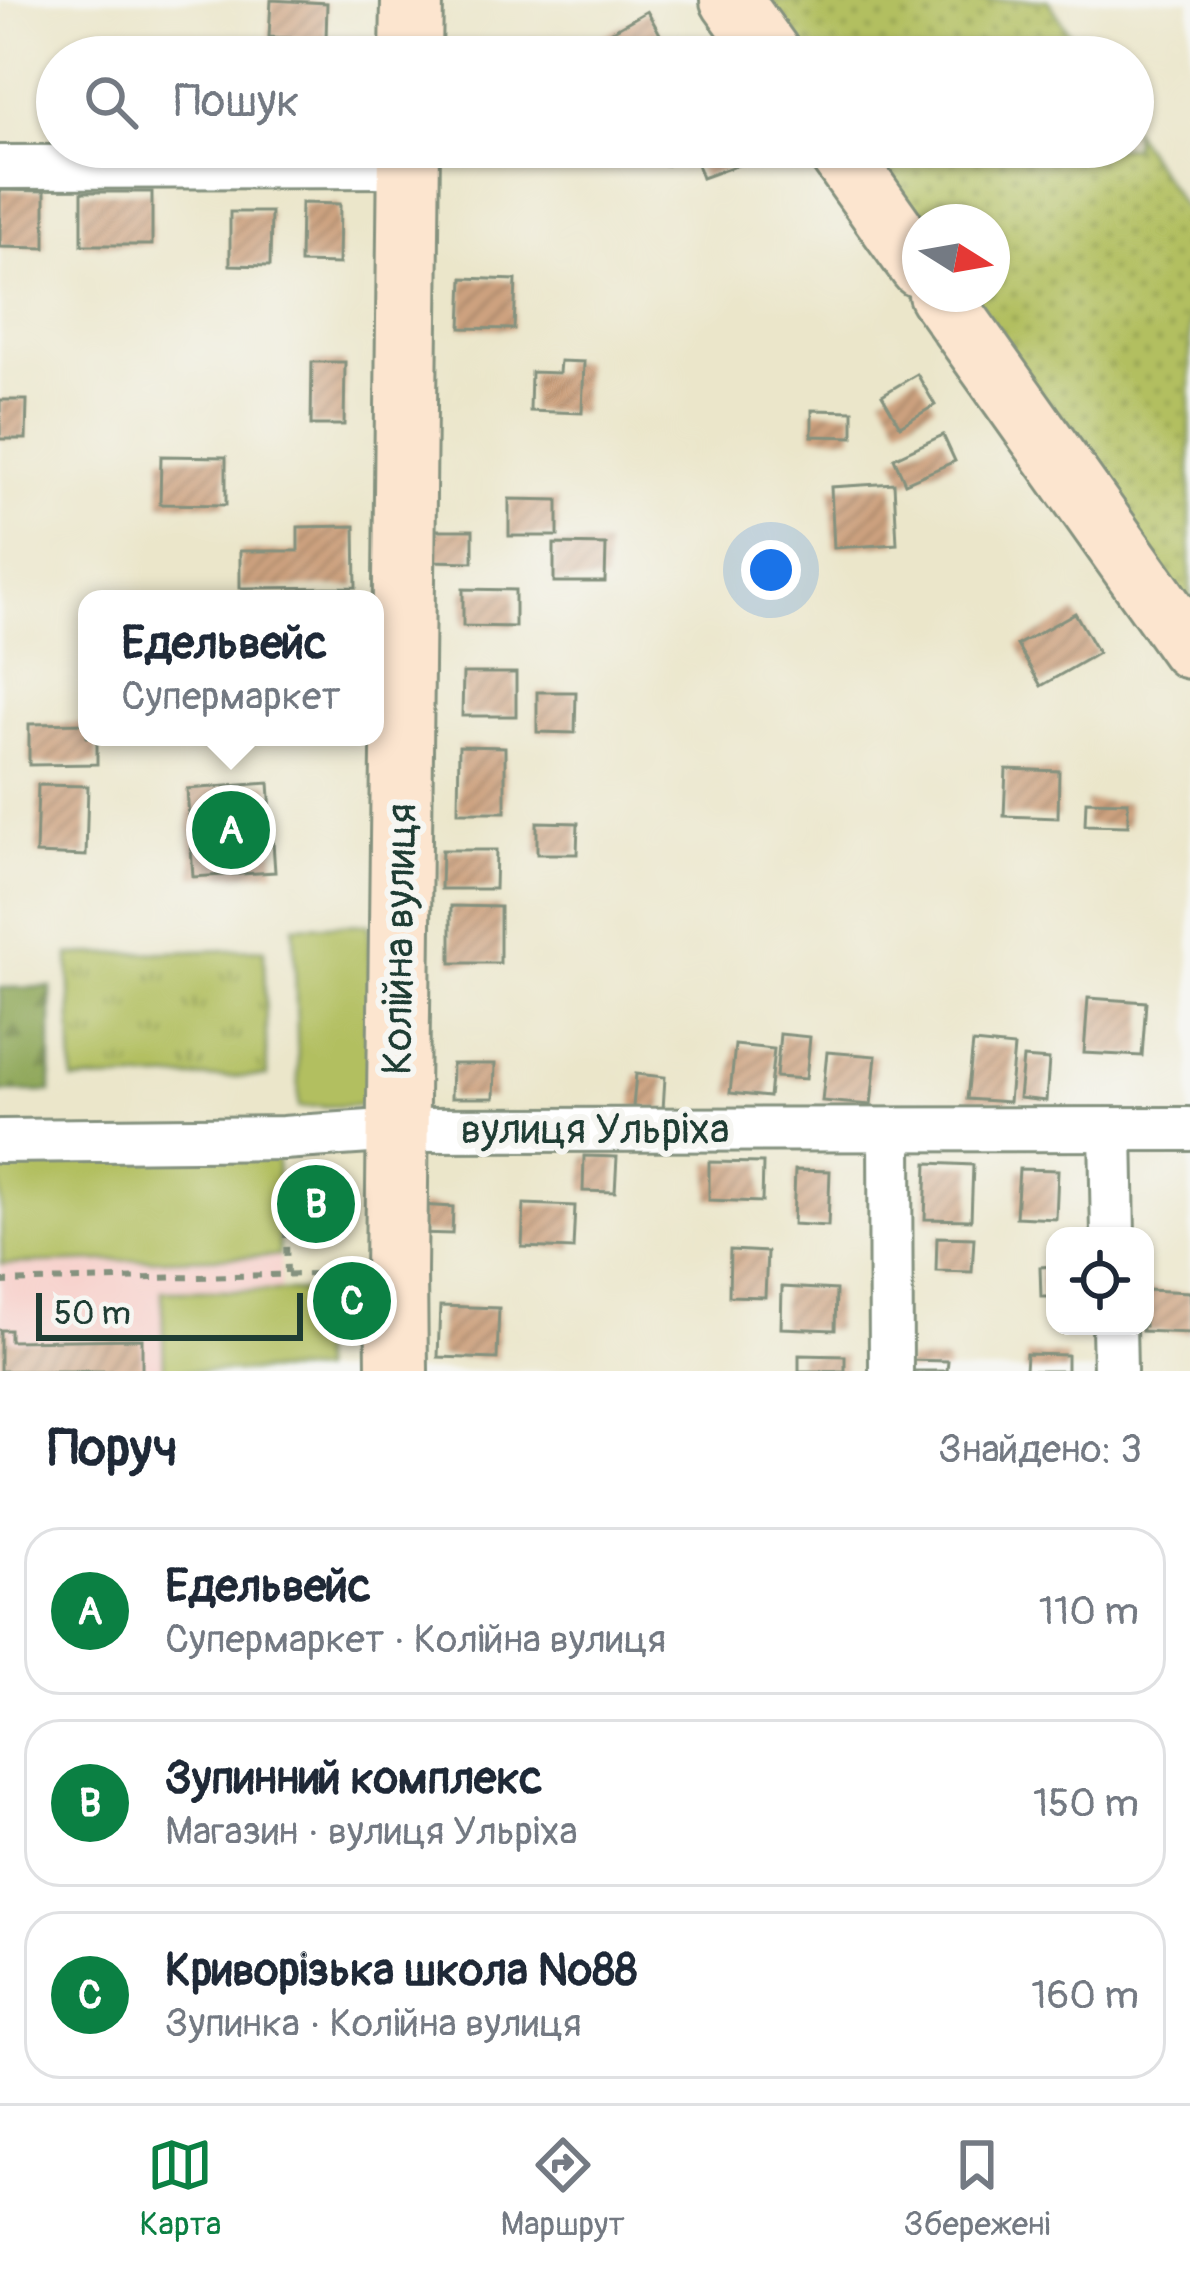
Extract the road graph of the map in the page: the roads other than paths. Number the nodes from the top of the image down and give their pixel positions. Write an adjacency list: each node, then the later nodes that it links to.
1 (412, 0): 3 (street)
2 (731, 0): 4 (street)
3 (411, 36)
4 (757, 36)
5 (36, 166): 6 (street)
6 (0, 167)
7 (409, 168): 12 (street, Колійна вулиця)
8 (851, 168): 9 (street)
9 (902, 241)
10 (952, 312): 11 (street)
11 (1190, 648)
12 (399, 1130): 13 (street, вулиця Ульріха); 16 (street, вулиця Ульріха); 19 (street, Колійна вулиця)
13 (890, 1130): 15 (street, вулиця Ульріха); 20 (street)
14 (1190, 1130): 15 (street, вулиця Ульріха)
15 (1111, 1131): 17 (street)
16 (0, 1141)
17 (1113, 1227)
18 (1114, 1335): 21 (street)
19 (397, 1371)
20 (891, 1371)
21 (1115, 1371)

